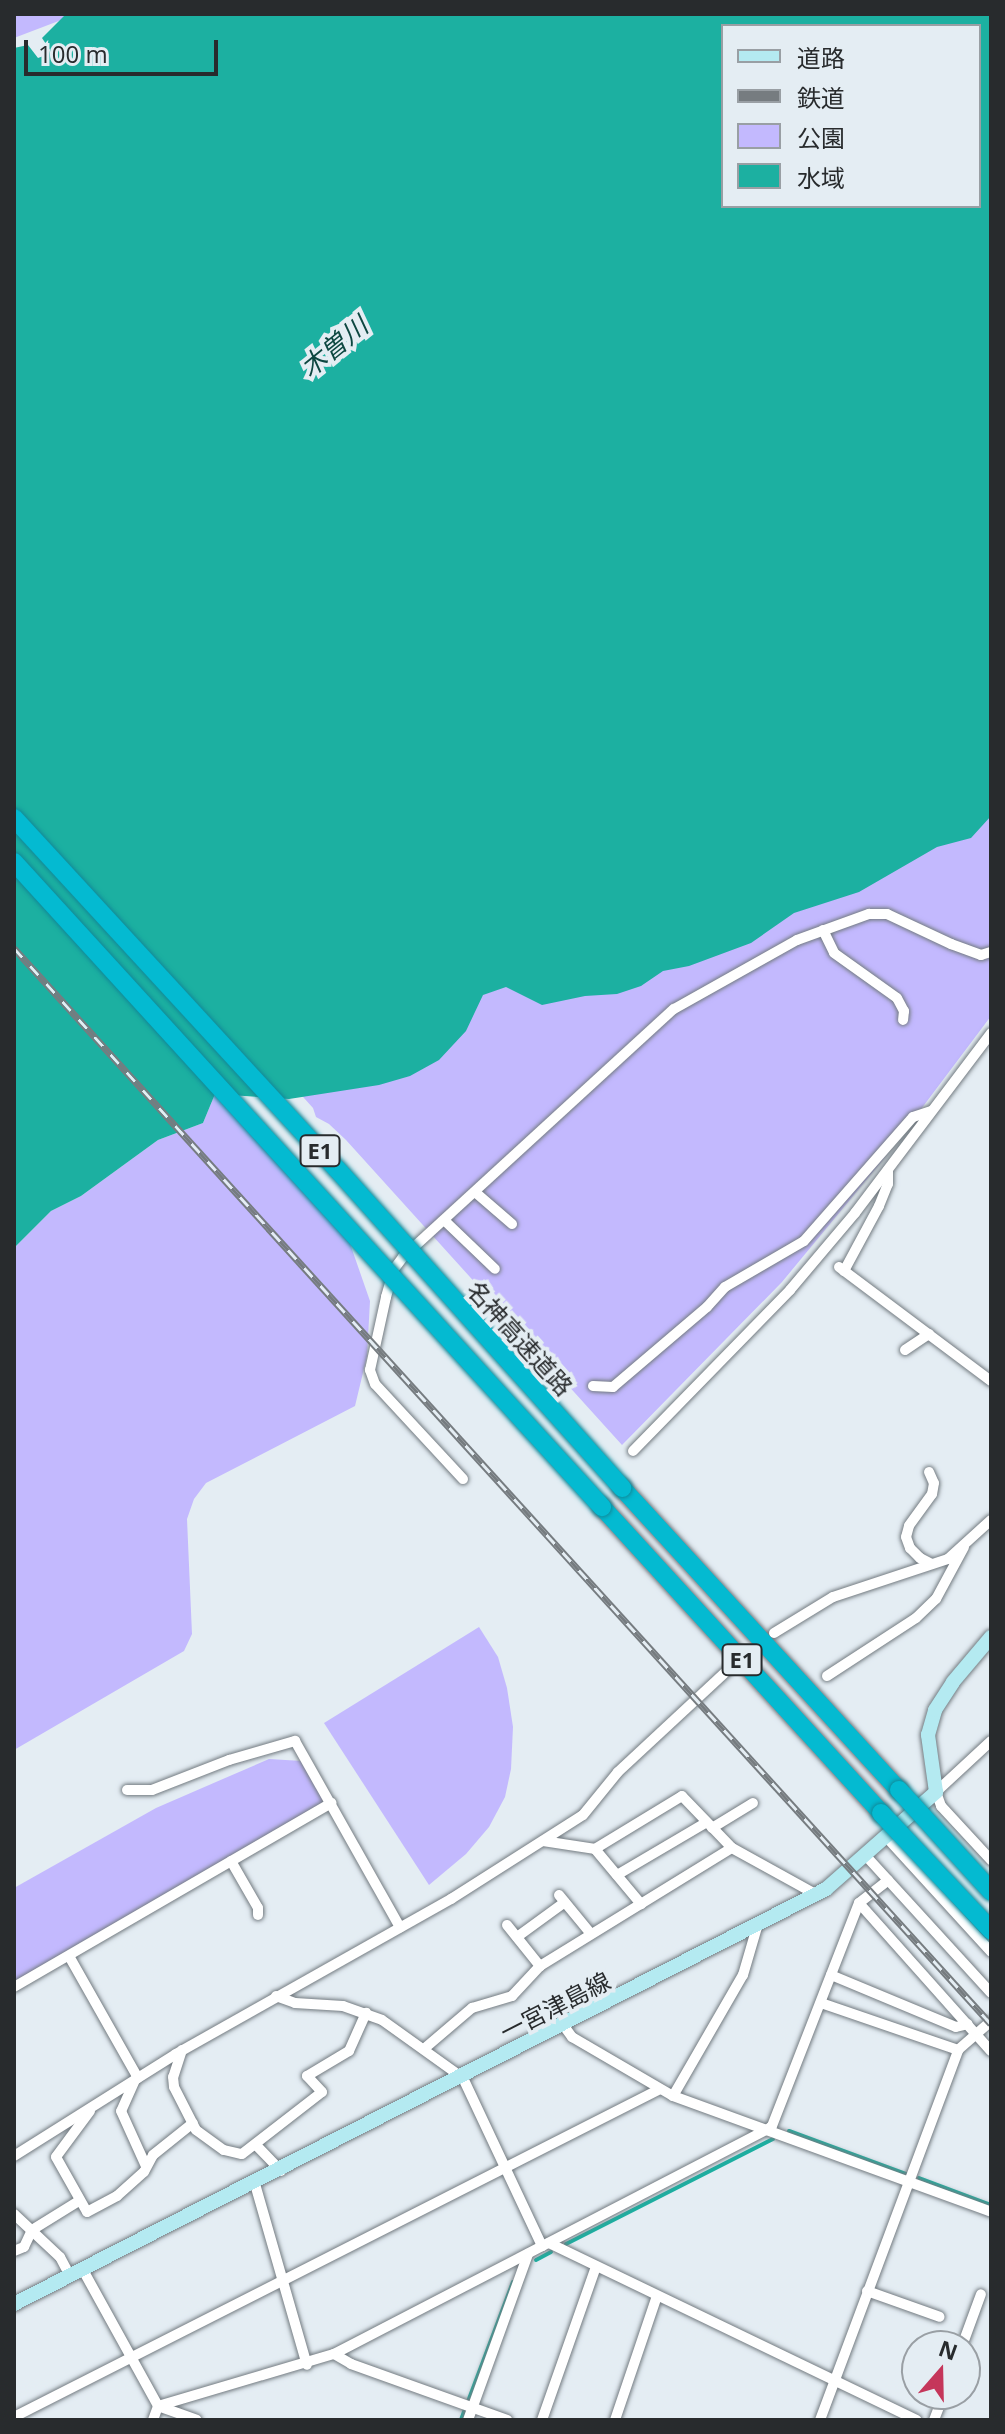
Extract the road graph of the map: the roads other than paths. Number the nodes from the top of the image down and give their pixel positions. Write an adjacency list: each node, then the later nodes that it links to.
1 (14, 818): 43 (highway, 名神高速道路 / E1, bridge)
2 (14, 862): 51 (highway, E1, bridge)
3 (823, 930): 4 (street); 5 (street); 9 (street)
4 (991, 952)
5 (903, 1020)
6 (991, 1033): 7 (street)
7 (933, 1110): 8 (street); 16 (street)
8 (888, 1170): 13 (street); 17 (street)
9 (475, 1192): 10 (street); 11 (street)
10 (445, 1221): 12 (street); 19 (street)
11 (512, 1224)
12 (495, 1269)
13 (929, 1334): 14 (street); 15 (street)
14 (905, 1350)
15 (991, 1381)
16 (593, 1386)
17 (633, 1451)
18 (929, 1472): 22 (street)
19 (463, 1479)
20 (991, 1520): 21 (street)
21 (964, 1547): 22 (street); 26 (street)
22 (932, 1564): 23 (street)
23 (774, 1633)
24 (991, 1637): 30 (main road)
25 (731, 1667): 35 (street)
26 (827, 1676)
27 (991, 1741): 28 (street)
28 (986, 1754): 30 (street)
29 (127, 1790): 31 (street)
30 (936, 1792): 34 (main road, 一宮津島線); 39 (street)
31 (331, 1803): 40 (street); 49 (street)
32 (753, 1803): 33 (street)
33 (710, 1825): 36 (street); 37 (street); 41 (street)
34 (887, 1838): 38 (main road, 一宮津島線); 54 (street)
35 (543, 1841): 37 (street); 49 (street)
36 (732, 1848): 44 (street); 46 (street)
37 (595, 1849): 41 (street)
38 (866, 1856): 42 (street); 44 (main road, 一宮津島線)
39 (991, 1860)
40 (231, 1861): 47 (street); 55 (street)
41 (617, 1875): 46 (street)
42 (888, 1880): 45 (street); 59 (street)
43 (991, 1891)
44 (817, 1895): 50 (main road, 一宮津島線)
45 (859, 1903): 57 (street); 64 (street)
46 (641, 1904): 52 (street)
47 (258, 1915)
48 (507, 1925): 53 (street)
49 (400, 1927): 60 (street)
50 (757, 1927): 65 (main road, 一宮津島線); 74 (street)
51 (991, 1930)
52 (591, 1934): 53 (street); 56 (street)
53 (517, 1937): 56 (street)
54 (991, 1952)
55 (69, 1956): 58 (street); 72 (street)
56 (540, 1966): 67 (street)
57 (831, 1975): 61 (street); 64 (street)
58 (14, 1987)
59 (991, 1993)
60 (276, 1996): 62 (street); 68 (street)
61 (821, 2003): 69 (street); 77 (street)
62 (366, 2013): 67 (street); 78 (street)
63 (991, 2021): 66 (street)
64 (968, 2024): 66 (street)
65 (564, 2026): 71 (main road, 一宮津島線); 73 (street)
66 (976, 2034): 69 (street); 70 (street)
67 (425, 2048): 71 (street)
68 (182, 2050): 72 (street); 76 (street)
69 (958, 2050): 83 (street)
70 (991, 2051)
71 (463, 2078): 81 (street); 82 (main road, 一宮津島線)
72 (137, 2079): 75 (street); 80 (street)
73 (660, 2089): 74 (street); 81 (street)
74 (673, 2096): 77 (street)
75 (93, 2107): 79 (street); 85 (street)
76 (193, 2123): 78 (street); 80 (street)
77 (767, 2130): 83 (street); 89 (street)
78 (256, 2145): 82 (street)
79 (14, 2156)
80 (146, 2166): 85 (street)
81 (505, 2168): 89 (street); 94 (street)
82 (281, 2171): 84 (main road, 一宮津島線)
83 (910, 2181): 86 (street); 95 (street)
84 (255, 2184): 93 (main road, 一宮津島線); 94 (street)
85 (79, 2201): 88 (street)
86 (991, 2212)
87 (14, 2214): 88 (street)
88 (32, 2230): 90 (street); 93 (street)
89 (545, 2245): 91 (street); 92 (street)
90 (14, 2251)
91 (528, 2254): 101 (street); 106 (street)
92 (596, 2267): 97 (street); 112 (street)
93 (76, 2273): 98 (main road, 一宮津島線); 102 (street)
94 (284, 2281): 102 (street); 103 (street)
95 (867, 2291): 99 (street); 104 (street)
96 (981, 2294): 100 (street)
97 (657, 2296): 104 (street); 113 (street)
98 (14, 2304)
99 (940, 2317)
100 (968, 2330)
101 (334, 2354): 103 (street); 106 (street)
102 (132, 2358): 105 (street); 107 (street)
103 (307, 2365): 105 (street)
104 (834, 2380): 114 (street); 115 (street)
105 (158, 2406): 108 (street); 109 (street)
106 (472, 2407): 110 (street); 111 (street)
107 (14, 2417)
108 (153, 2420)
109 (197, 2420)
110 (468, 2420)
111 (507, 2420)
112 (542, 2420)
113 (615, 2420)
114 (820, 2420)
115 (917, 2420)

